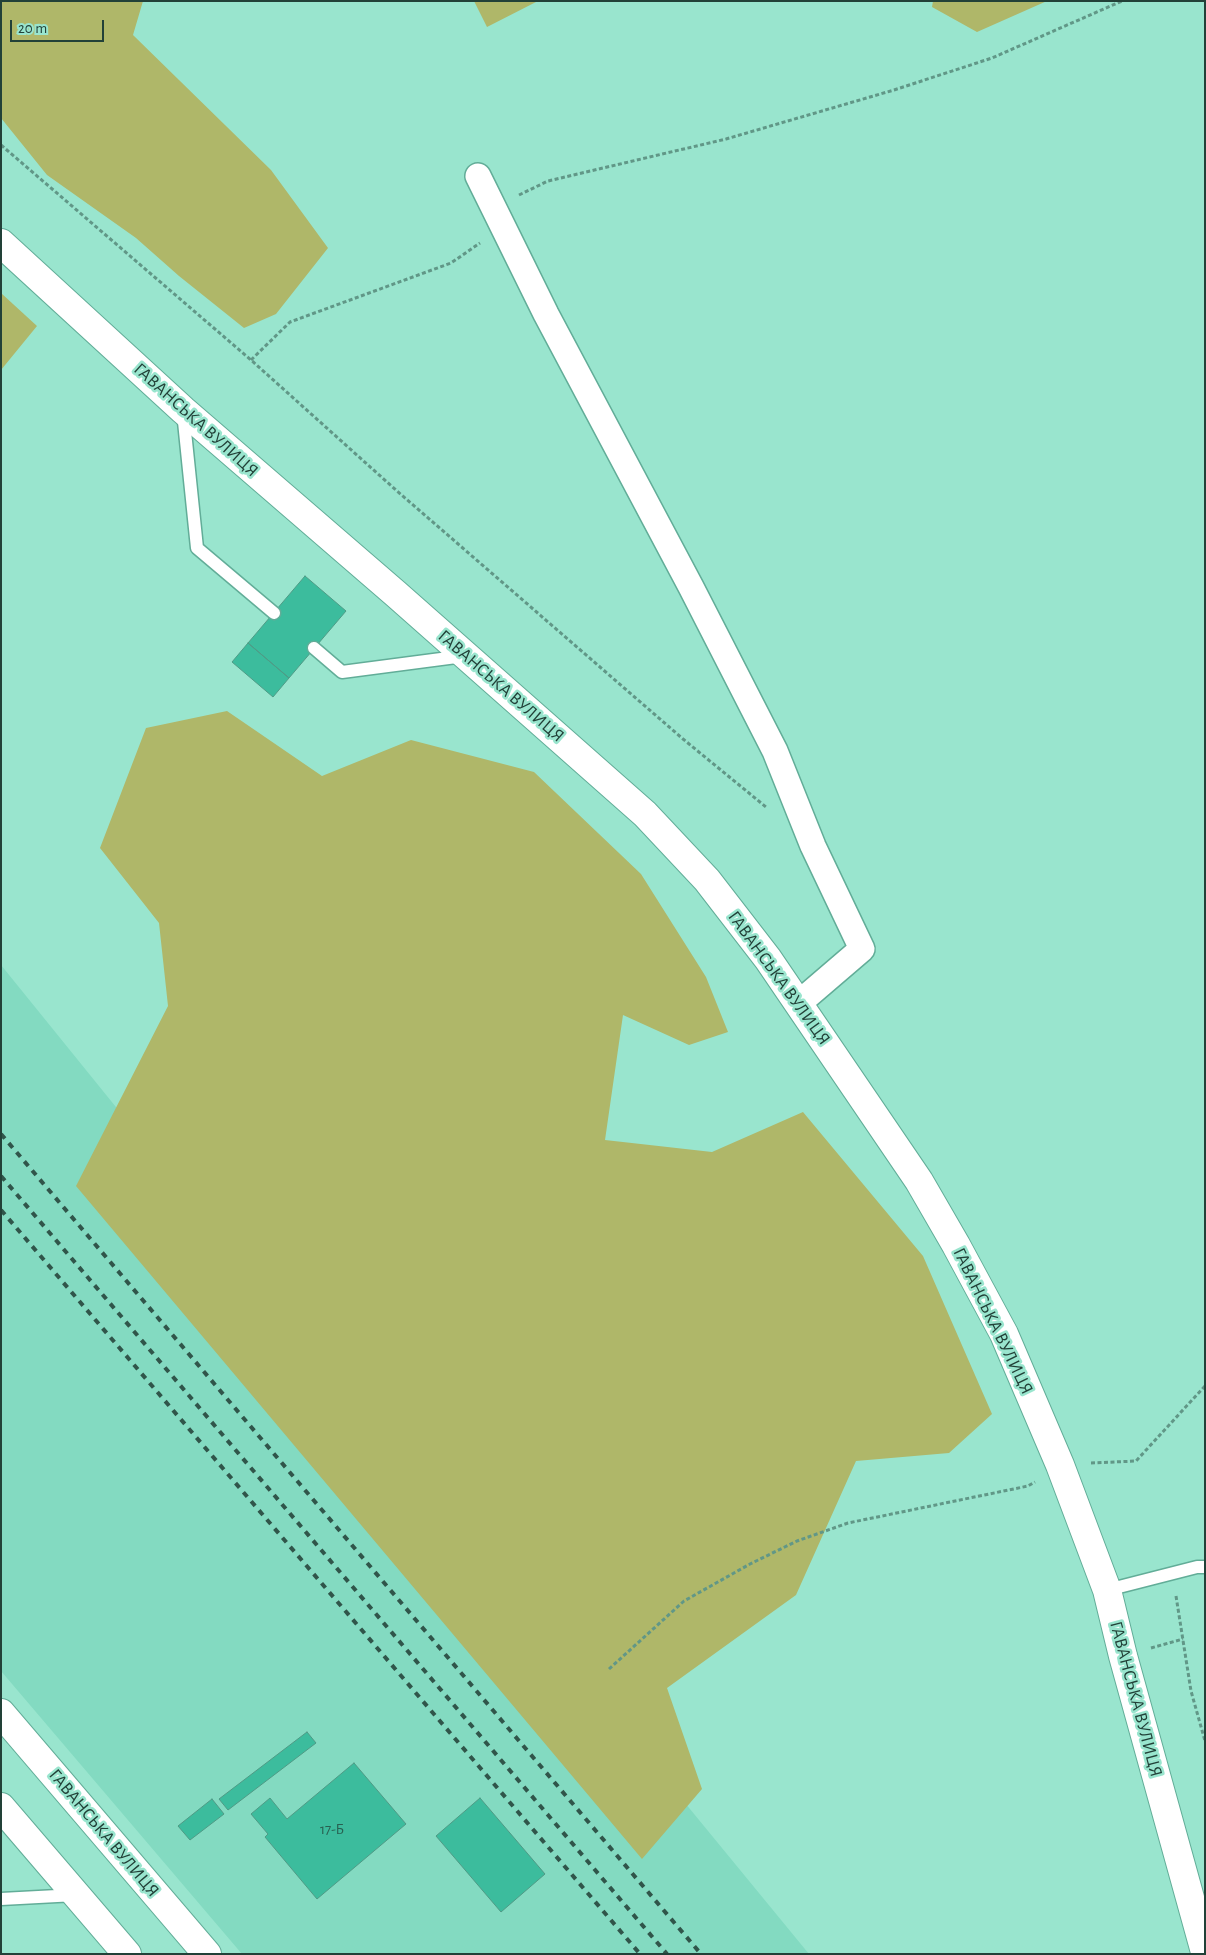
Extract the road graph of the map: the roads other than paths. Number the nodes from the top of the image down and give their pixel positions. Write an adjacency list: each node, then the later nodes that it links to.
1 (478, 176): 7 (street)
2 (1, 243): 3 (main road, ГАВАНСЬКА ВУЛИЦЯ)
3 (183, 410): 4 (lane); 6 (main road, ГАВАНСЬКА ВУЛИЦЯ)
4 (274, 613)
5 (314, 648): 6 (lane)
6 (466, 656): 7 (main road, ГАВАНСЬКА ВУЛИЦЯ)
7 (799, 1004): 9 (main road, ГАВАНСЬКА ВУЛИЦЯ)
8 (1205, 1567): 9 (lane)
9 (1108, 1590): 14 (main road, ГАВАНСЬКА ВУЛИЦЯ)
10 (1, 1712): 16 (main road, ГАВАНСЬКА ВУЛИЦЯ)
11 (1, 1807): 12 (main road)
12 (77, 1895): 13 (lane); 15 (main road)
13 (1, 1899)
14 (1205, 1952)
15 (127, 1954)
16 (207, 1954)

